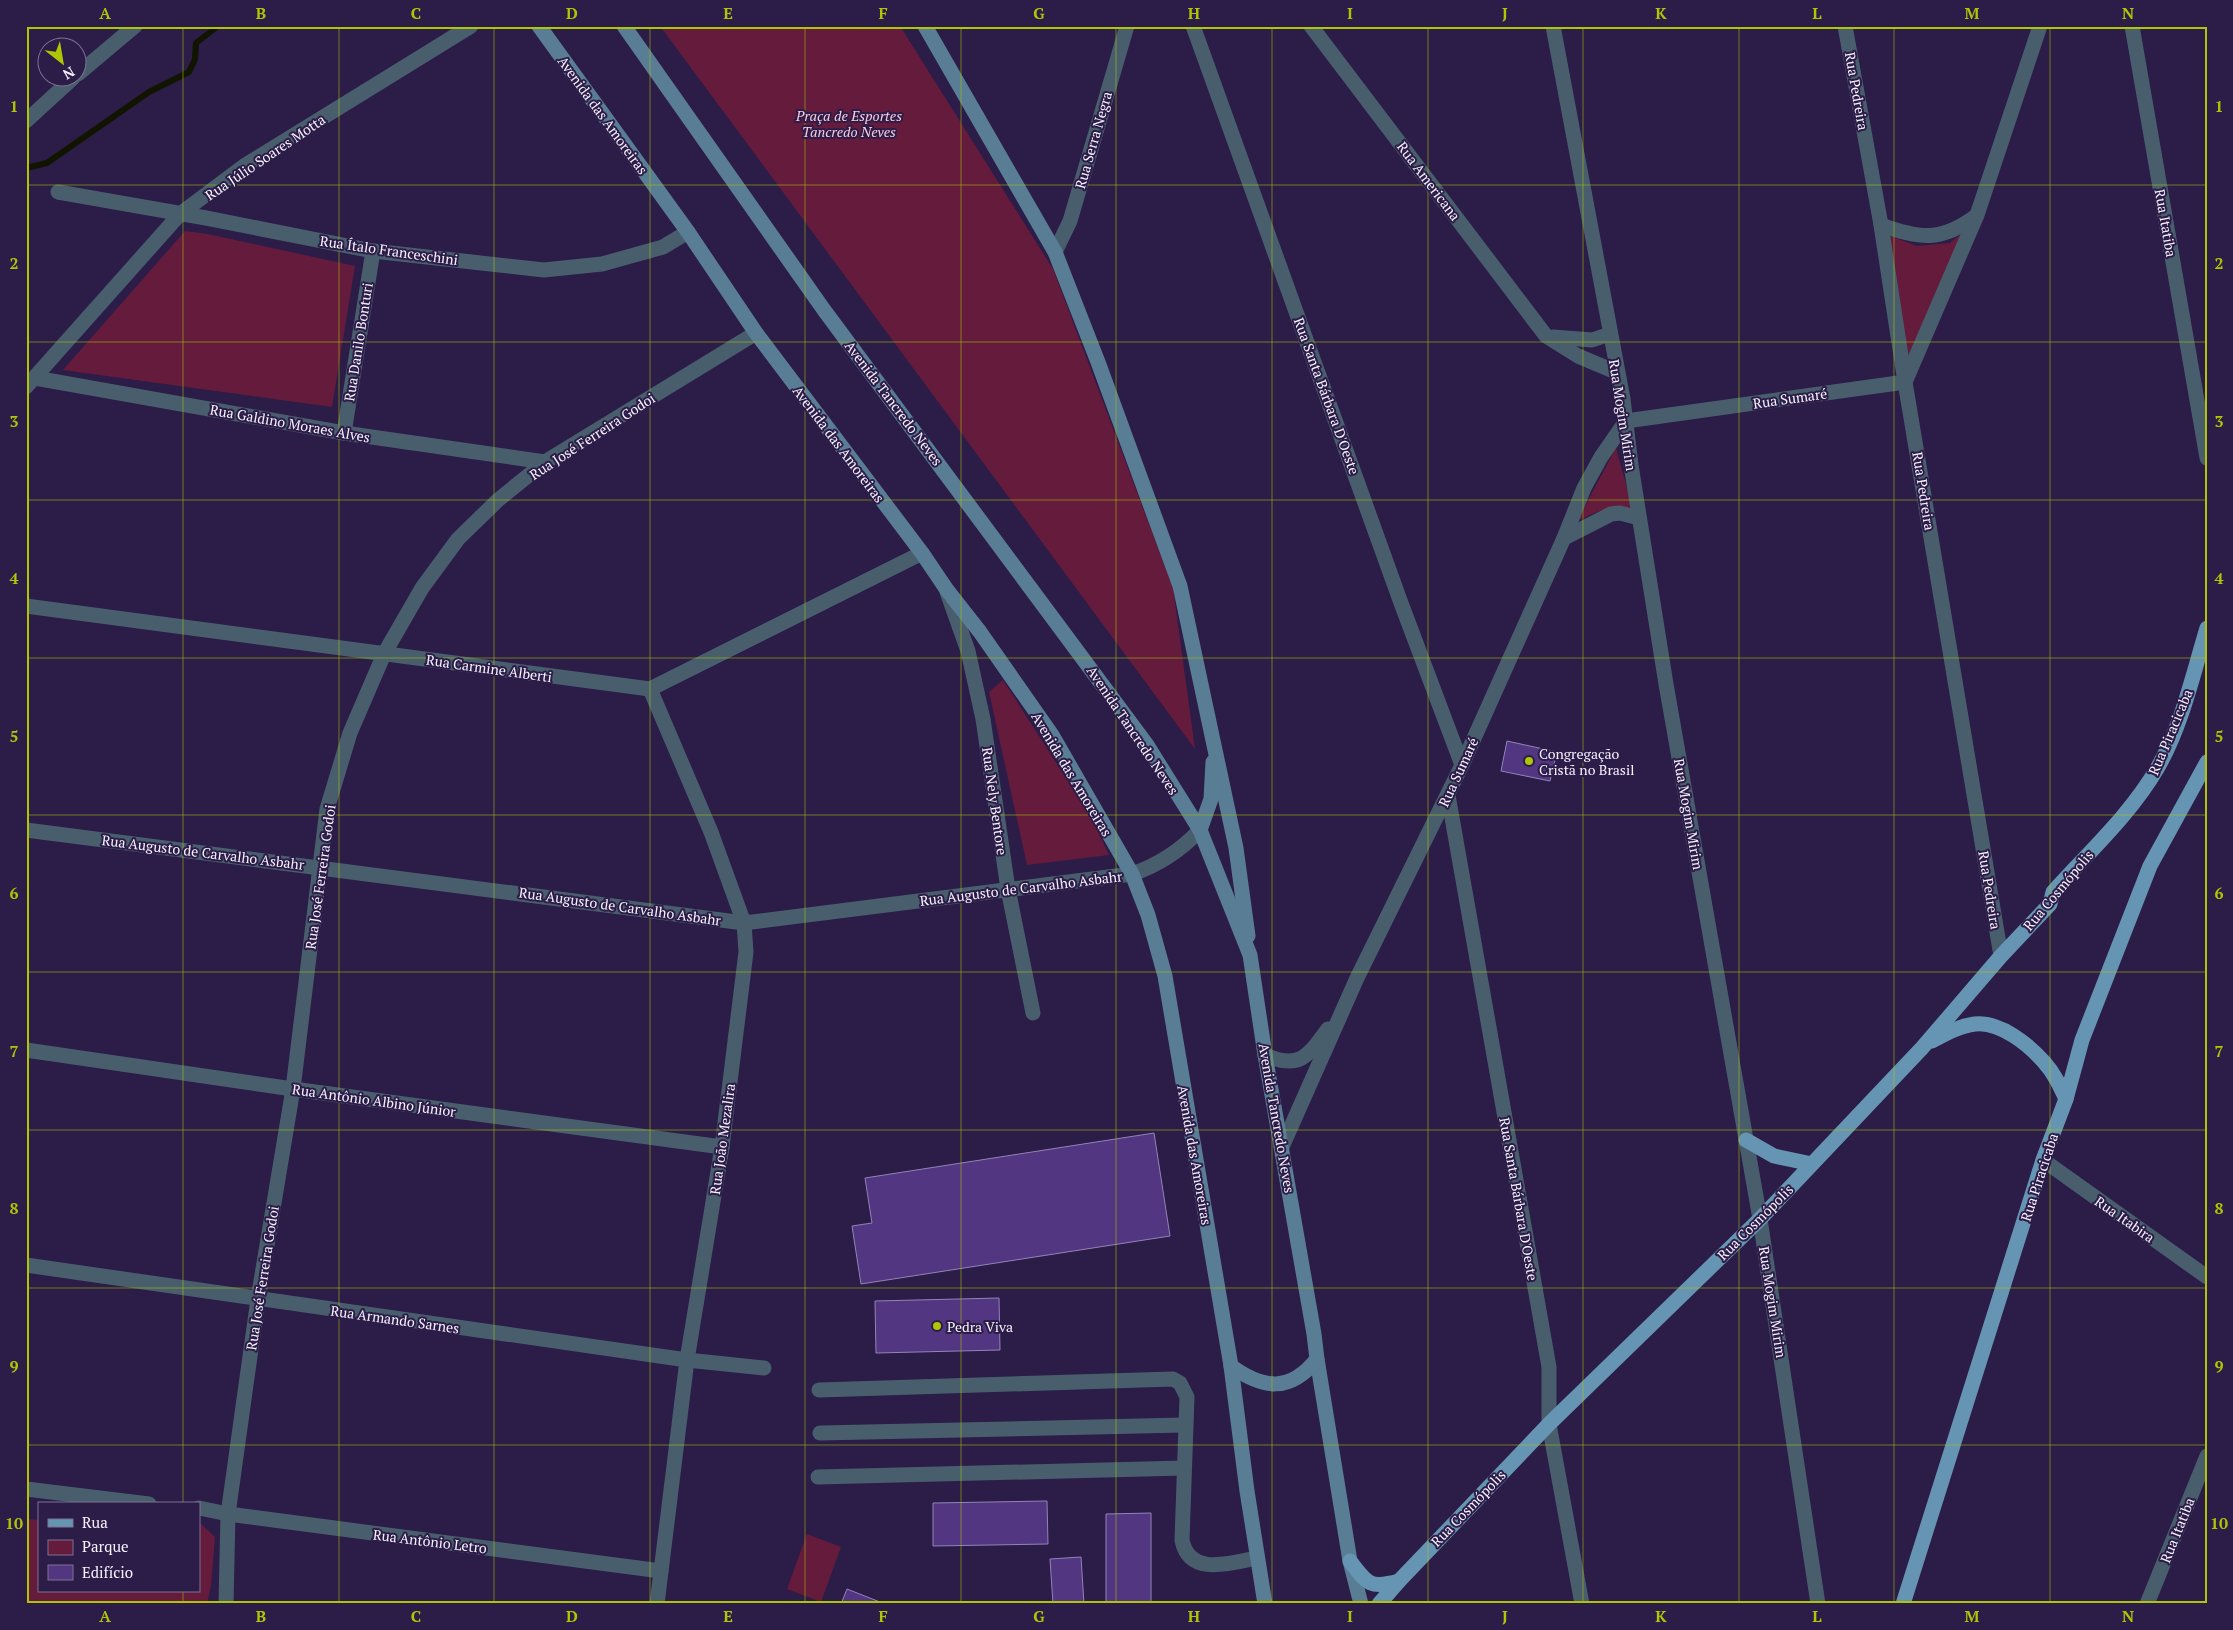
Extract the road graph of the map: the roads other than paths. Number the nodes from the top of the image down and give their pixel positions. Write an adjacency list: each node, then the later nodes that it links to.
1 (135, 26): 13 (street)
2 (471, 26): 17 (street, Rua Júlio Soares Motta)
3 (539, 26): 20 (main road, Avenida das Amoreiras)
4 (624, 26): 48 (main road, Avenida Tancredo Neves)
5 (925, 26): 22 (main road)
6 (1127, 26): 22 (street, Rua Serra Negra)
7 (1193, 26): 44 (street, Rua Santa Bárbara D'Oeste)
8 (1311, 26): 25 (street, Rua Americana)
9 (1553, 26): 24 (street, Rua Mogim Mirim)
10 (1845, 26): 19 (street, Rua Pedreira)
11 (2040, 26): 18 (street)
12 (2132, 26): 30 (street, Rua Itatiba)
13 (88, 66)
14 (62, 88): 15 (street)
15 (26, 121)
16 (58, 192): 17 (street, Rua Ítalo Franceschini)
17 (180, 214): 21 (street, Rua Ítalo Franceschini); 27 (street, Rua Júlio Soares Motta)
18 (1977, 215): 19 (street); 28 (street)
19 (1881, 225): 28 (street, Rua Pedreira)
20 (688, 232): 21 (street, Rua Ítalo Franceschini); 23 (main road, Avenida das Amoreiras)
21 (372, 251): 31 (street, Rua Danilo Bonturi)
22 (1055, 252): 42 (main road)
23 (756, 333): 33 (street, Rua José Ferreira Godoi); 36 (main road, Avenida das Amoreiras)
24 (1610, 334): 25 (street); 26 (street, Rua Mogim Mirim)
25 (1546, 336): 26 (street, Rua Americana)
26 (1616, 372): 29 (street, Rua Mogim Mirim)
27 (31, 382): 31 (street, Rua Galdino Moraes Alves)
28 (1905, 382): 29 (street, Rua Sumaré); 54 (street, Rua Pedreira)
29 (1626, 421): 34 (street, Rua Mogim Mirim); 35 (street, Rua Sumaré)
30 (2203, 421): 32 (street, Rua Itatiba)
31 (344, 433): 33 (street, Rua Galdino Moraes Alves)
32 (2207, 458)
33 (546, 462): 40 (street, Rua José Ferreira Godoi)
34 (1639, 518): 35 (street); 62 (street, Rua Mogim Mirim)
35 (1564, 538): 44 (street, Rua Sumaré)
36 (922, 553): 37 (main road, Avenida das Amoreiras); 41 (street)
37 (947, 590): 50 (main road, Avenida das Amoreiras); 51 (street, Rua Nely Bentore)
38 (26, 606): 40 (street, Rua Carmine Alberti)
39 (2207, 628): 46 (main road, Rua Piracicaba)
40 (384, 654): 41 (street, Rua Carmine Alberti); 49 (street, Rua José Ferreira Godoi)
41 (650, 689): 52 (street, Rua João Mezalira)
42 (1214, 736): 48 (main road); 53 (main road)
43 (2207, 762): 61 (main road, Rua Piracicaba)
44 (1462, 765): 45 (street, Rua Sumaré)
45 (1448, 795): 55 (street, Rua Sumaré); 76 (street, Rua Santa Bárbara D'Oeste)
46 (2113, 825): 54 (main road, Rua Cosmópolis)
47 (26, 830): 49 (street, Rua Augusto de Carvalho Asbahr)
48 (1200, 830): 50 (street, Rua Augusto de Carvalho Asbahr); 53 (main road, Avenida Tancredo Neves)
49 (320, 867): 52 (street, Rua Augusto de Carvalho Asbahr); 60 (street, Rua José Ferreira Godoi)
50 (1132, 874): 51 (street, Rua Augusto de Carvalho Asbahr); 73 (main road, Avenida das Amoreiras)
51 (1008, 890): 52 (street, Rua Augusto de Carvalho Asbahr); 56 (street, Rua Nely Bentore)
52 (744, 923): 63 (street, Rua João Mezalira)
53 (1250, 955): 59 (main road, Avenida Tancredo Neves)
54 (2001, 956): 57 (main road, Rua Cosmópolis)
55 (1347, 1004): 59 (street, Rua Sumaré); 64 (street, Rua Sumaré)
56 (1033, 1014)
57 (1922, 1048): 61 (main road); 66 (main road, Rua Cosmópolis)
58 (26, 1050): 60 (street, Rua Antônio Albino Júnior)
59 (1265, 1055): 64 (main road, Avenida Tancredo Neves)
60 (293, 1089): 63 (street, Rua Antônio Albino Júnior); 70 (street, Rua José Ferreira Godoi)
61 (2066, 1099): 65 (main road, Rua Piracicaba)
62 (1746, 1140): 66 (main road); 67 (street, Rua Mogim Mirim)
63 (722, 1147): 72 (street, Rua João Mezalira)
64 (1282, 1147): 71 (main road, Avenida Tancredo Neves)
65 (2043, 1160): 69 (street, Rua Itabira); 97 (main road, Rua Piracicaba)
66 (1812, 1164): 67 (main road, Rua Cosmópolis)
67 (1760, 1219): 76 (main road, Rua Cosmópolis); 96 (street, Rua Mogim Mirim)
68 (26, 1265): 70 (street, Rua Armando Sarnes)
69 (2207, 1277)
70 (258, 1299): 72 (street, Rua Armando Sarnes); 85 (street, Rua José Ferreira Godoi)
71 (1316, 1359): 73 (main road); 87 (main road, Avenida Tancredo Neves)
72 (687, 1360): 74 (street, Rua Armando Sarnes); 88 (street, Rua João Mezalira)
73 (1231, 1366): 86 (main road, Avenida das Amoreiras)
74 (764, 1368)
75 (819, 1390): 77 (street)
76 (1549, 1424): 89 (main road, Rua Cosmópolis); 95 (street, Rua Santa Bárbara D'Oeste)
77 (1184, 1425): 78 (street); 80 (street)
78 (820, 1433)
79 (2207, 1456): 98 (street, Rua Itatiba)
80 (1184, 1468): 81 (street); 86 (street)
81 (818, 1477)
82 (26, 1489): 83 (street)
83 (133, 1502)
84 (200, 1508): 85 (street, Rua Antônio Letro)
85 (228, 1514): 88 (street, Rua Antônio Letro); 90 (street, Rua José Ferreira Godoi)
86 (1257, 1558): 92 (main road, Avenida das Amoreiras)
87 (1350, 1561): 89 (main road); 93 (main road, Avenida Tancredo Neves)
88 (661, 1571): 91 (street, Rua João Mezalira)
89 (1399, 1581): 94 (main road, Rua Cosmópolis)
90 (227, 1603)
91 (656, 1604)
92 (1265, 1604)
93 (1362, 1604)
94 (1379, 1604)
95 (1582, 1604)
96 (1818, 1604)
97 (1903, 1604)
98 (2147, 1604)

